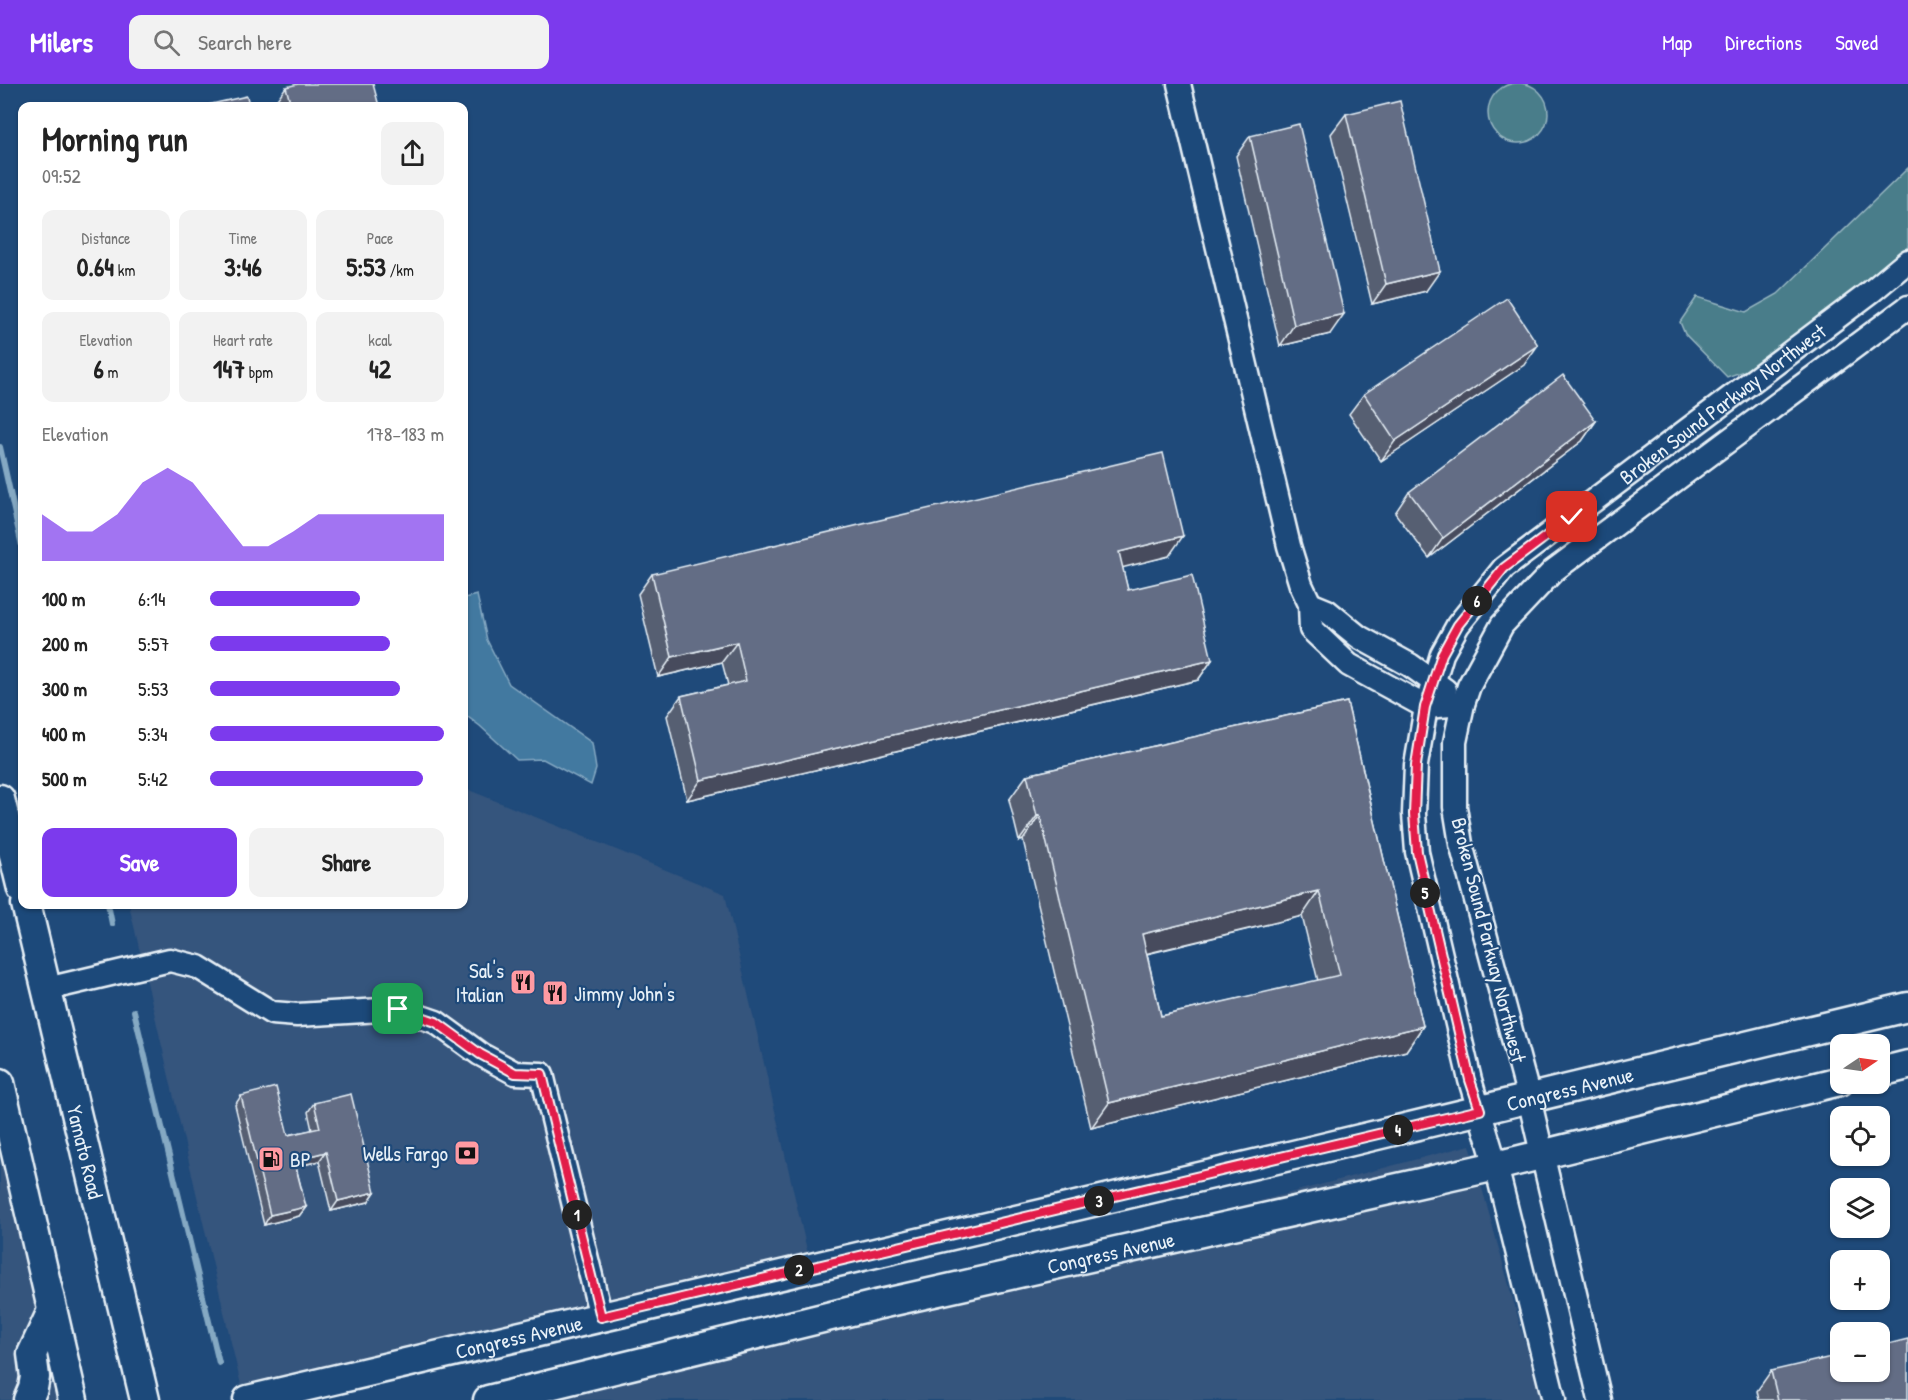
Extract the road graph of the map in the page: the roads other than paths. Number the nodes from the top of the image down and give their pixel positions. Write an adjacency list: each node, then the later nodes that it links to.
1 (1179, 84): 4 (street)
2 (1908, 261): 5 (street, Broken Sound Parkway Northwest)
3 (1908, 307): 6 (street, Broken Sound Parkway Northwest)
4 (1310, 604): 5 (street); 7 (street)
5 (1435, 682): 6 (street); 7 (street, Broken Sound Parkway Northwest)
6 (1463, 704): 7 (street); 17 (street, Broken Sound Parkway Northwest)
7 (1425, 707): 18 (street, Broken Sound Parkway Northwest)
8 (0, 799): 9 (main road)
9 (18, 873)
10 (27, 909): 11 (main road, Yamato Road)
11 (47, 989): 22 (street); 25 (main road, Yamato Road)
12 (1908, 1006): 17 (main road, Congress Avenue)
13 (1908, 1065): 14 (main road)
14 (1890, 1070)
15 (0, 1083): 21 (main road)
16 (1830, 1083): 19 (main road, Congress Avenue)
17 (1529, 1098): 18 (main road, Congress Avenue); 19 (street, Broken Sound Parkway Northwest)
18 (1480, 1110): 20 (street, Broken Sound Parkway Northwest); 22 (main road, Congress Avenue)
19 (1542, 1154): 20 (main road, Congress Avenue); 29 (street, Broken Sound Parkway Northwest)
20 (1496, 1166): 27 (main road, Congress Avenue); 28 (street, Broken Sound Parkway Northwest)
21 (52, 1311): 23 (main road); 24 (main road)
22 (601, 1317): 26 (main road, Congress Avenue)
23 (28, 1400)
24 (73, 1400)
25 (145, 1400)
26 (248, 1400)
27 (488, 1400)
28 (1554, 1400)
29 (1600, 1400)

